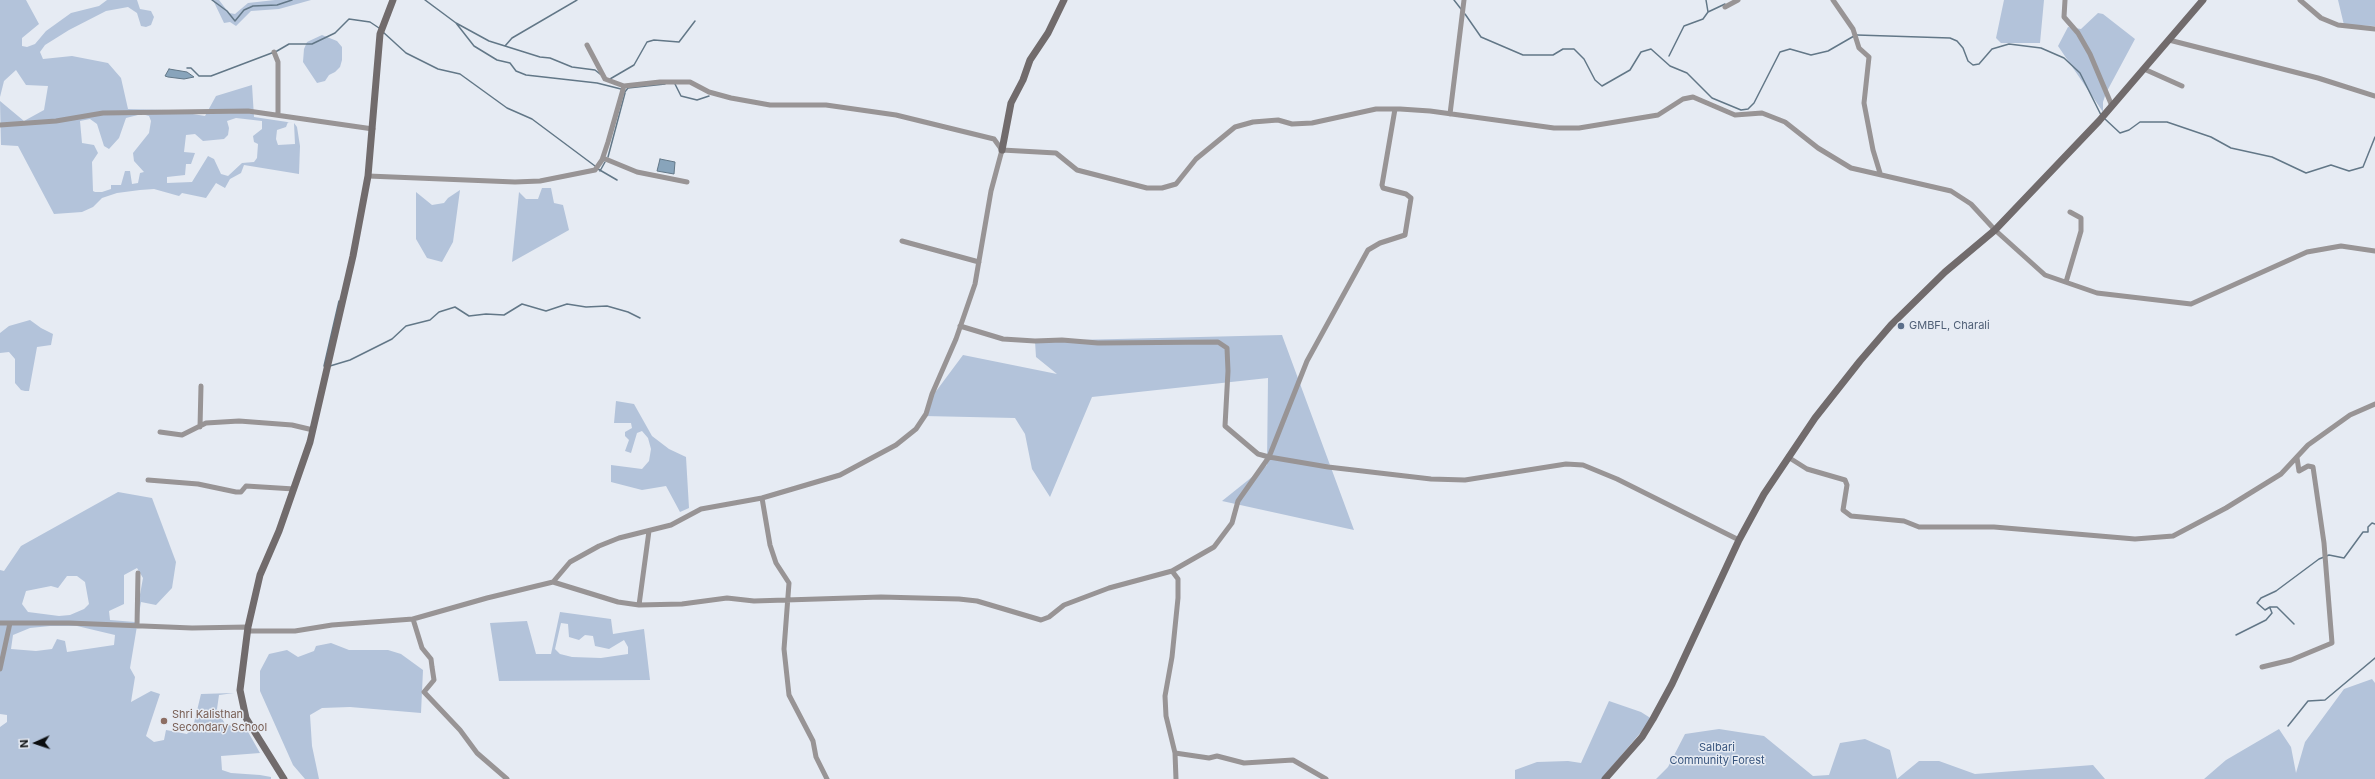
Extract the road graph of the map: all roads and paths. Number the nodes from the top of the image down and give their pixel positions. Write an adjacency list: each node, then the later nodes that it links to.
1 (393, 0): 23 (street)
2 (1064, 0): 24 (street)
3 (1464, 0): 20 (street)
4 (1738, 0): 9 (street)
5 (1833, 0): 26 (street)
6 (2065, 0): 18 (street)
7 (2203, 0): 11 (street)
8 (2300, 0): 10 (street)
9 (1725, 7)
10 (2375, 29)
11 (2169, 40): 14 (street); 17 (street)
12 (587, 45): 16 (street)
13 (274, 52): 21 (street)
14 (2144, 69): 15 (street); 18 (street)
15 (2182, 86)
16 (622, 92): 24 (street); 25 (street)
17 (2375, 96)
18 (2112, 106): 30 (street)
19 (1396, 109): 20 (street); 24 (street); 41 (street)
20 (1450, 114): 26 (street)
21 (278, 115): 22 (street); 23 (street)
22 (0, 125)
23 (373, 129): 27 (street)
24 (1002, 150): 33 (street)
25 (603, 158): 27 (street); 28 (street)
26 (1880, 173): 30 (street)
27 (368, 176): 39 (street)
28 (687, 182)
29 (2070, 212): 34 (street)
30 (1996, 230): 34 (street); 42 (street)
31 (902, 241): 33 (street)
32 (2375, 251): 34 (street)
33 (979, 262): 35 (street)
34 (2066, 282)
35 (960, 326): 41 (street); 46 (street)
36 (201, 386): 38 (street)
37 (2375, 404): 43 (street)
38 (200, 427): 39 (street); 40 (street)
39 (313, 430): 45 (street)
40 (160, 432)
41 (1268, 457): 48 (street); 49 (street)
42 (1788, 457): 43 (street); 48 (street)
43 (2296, 458): 59 (street)
44 (148, 480): 45 (street)
45 (294, 489): 58 (street)
46 (762, 498): 47 (street); 52 (street)
47 (649, 531): 51 (street); 53 (street)
48 (1739, 540): 67 (street)
49 (1172, 571): 52 (street); 61 (street)
50 (138, 573): 57 (street)
51 (553, 582): 53 (street); 54 (street)
52 (789, 600): 53 (street); 64 (street)
53 (639, 605)
54 (413, 619): 58 (street); 63 (street)
55 (0, 622): 56 (street)
56 (10, 623): 57 (street); 60 (street)
57 (137, 626): 58 (street)
58 (248, 629): 62 (street)
59 (2262, 667)
60 (0, 669)
61 (1175, 753): 65 (street); 66 (street)
62 (284, 779)
63 (507, 779)
64 (827, 779)
65 (1176, 779)
66 (1326, 779)
67 (1605, 779)

